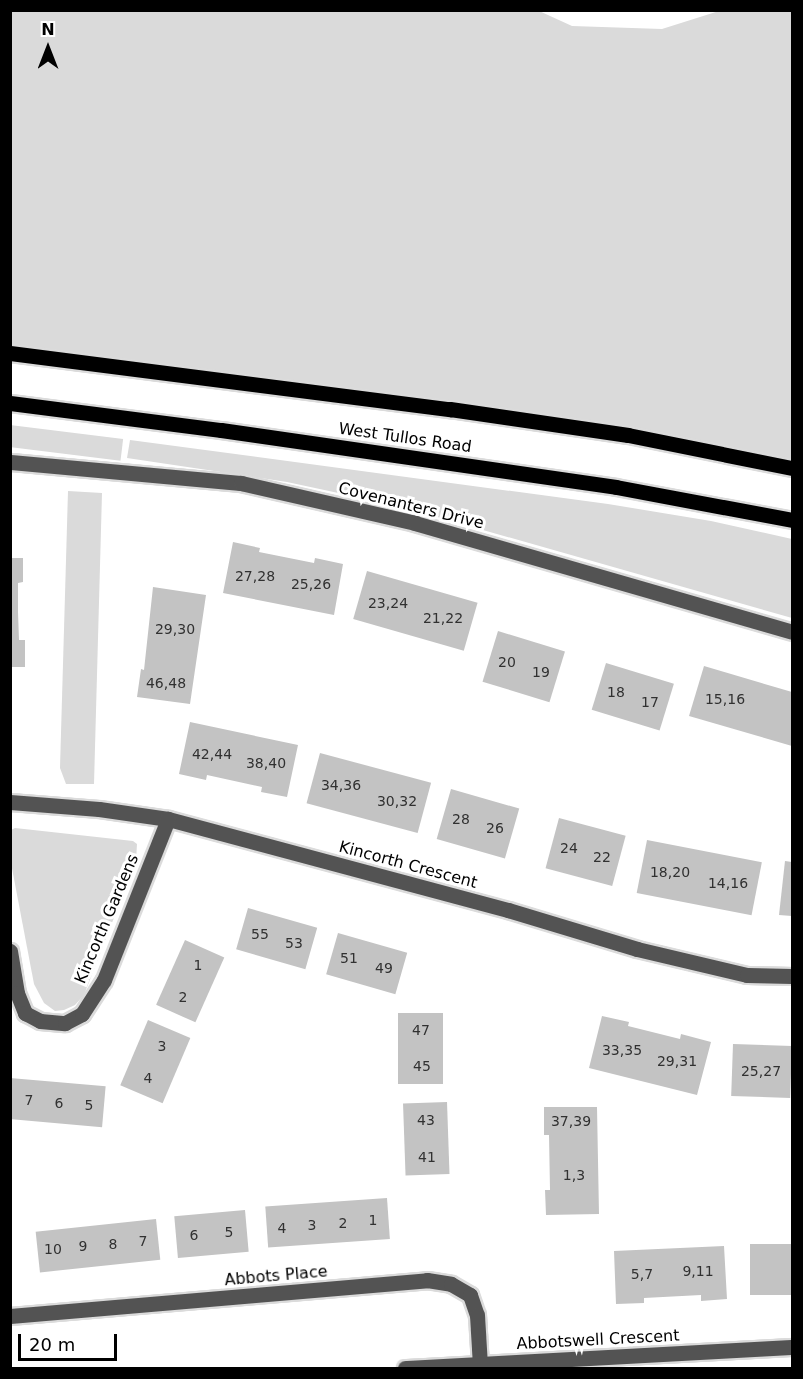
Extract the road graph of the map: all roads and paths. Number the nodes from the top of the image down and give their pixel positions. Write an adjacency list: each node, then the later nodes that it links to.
1 (10, 353): 4 (main road, West Tullos Road)
2 (10, 404): 5 (main road, West Tullos Road)
3 (10, 462): 6 (street, Covenanters Drive)
4 (792, 468)
5 (792, 520)
6 (792, 632)
7 (10, 802): 8 (street, Kincorth Crescent)
8 (168, 819): 9 (street, Kincorth Gardens); 10 (street, Kincorth Crescent)
9 (10, 951)
10 (792, 976)
11 (10, 1316): 14 (street, Abbots Place)
12 (792, 1347): 13 (street, Abbotswell Crescent)
13 (633, 1362): 14 (street, Abbotswell Crescent)
14 (480, 1365): 15 (street, Abbotswell Crescent)
15 (405, 1368)

